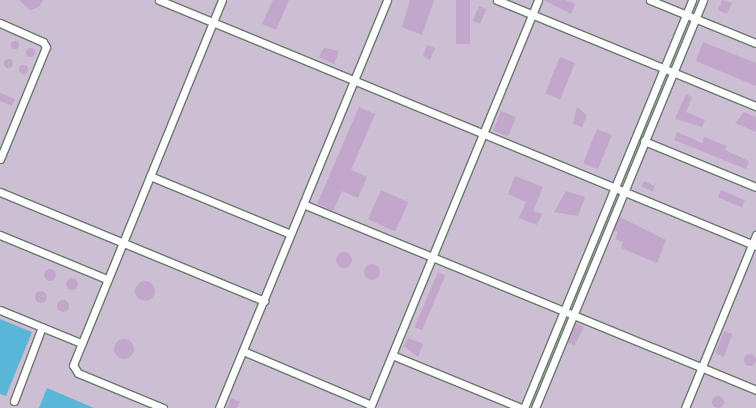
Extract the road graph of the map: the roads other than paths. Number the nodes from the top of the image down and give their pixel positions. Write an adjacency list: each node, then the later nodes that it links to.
1 (159, 0): 13 (lane)
2 (222, 0): 13 (lane)
3 (387, 0): 17 (lane)
4 (497, 0): 9 (lane)
5 (538, 0): 9 (lane)
6 (650, 0): 10 (lane)
7 (692, 0): 10 (lane)
8 (703, 0): 11 (lane)
9 (532, 14): 15 (lane); 19 (lane)
10 (686, 15): 11 (lane); 15 (lane)
11 (695, 19): 14 (lane); 16 (lane)
12 (0, 23): 21 (lane)
13 (213, 23): 17 (lane); 22 (lane)
14 (756, 43)
15 (664, 68): 16 (lane); 24 (lane)
16 (674, 72): 18 (lane); 20 (lane)
17 (354, 81): 19 (lane); 27 (lane)
18 (756, 106)
19 (483, 134): 24 (lane); 33 (lane)
20 (644, 140): 23 (lane); 26 (lane)
21 (0, 159)
22 (150, 176): 29 (lane); 31 (lane)
23 (756, 187)
24 (615, 188): 26 (lane); 37 (lane)
25 (0, 192): 31 (lane)
26 (624, 192): 32 (lane); 38 (lane)
27 (303, 204): 29 (lane); 33 (lane)
28 (0, 234): 34 (lane)
29 (291, 234): 35 (lane)
30 (756, 235): 32 (lane)
31 (122, 243): 34 (lane); 35 (lane)
32 (754, 246): 43 (lane)
33 (432, 257): 37 (lane); 42 (lane)
34 (107, 279): 40 (lane)
35 (264, 301): 41 (lane)
36 (0, 310): 39 (lane)
37 (564, 311): 38 (lane); 50 (lane)
38 (574, 315): 43 (lane); 51 (lane)
39 (42, 327): 40 (lane); 45 (lane)
40 (81, 343): 47 (lane)
41 (243, 351): 46 (lane); 48 (lane)
42 (392, 355): 46 (lane); 49 (lane)
43 (702, 368): 44 (lane); 52 (lane)
44 (756, 390)
45 (14, 401)
46 (371, 406)
47 (163, 408)
48 (220, 408)
49 (521, 408)
50 (524, 408)
51 (535, 408)
52 (685, 408)

